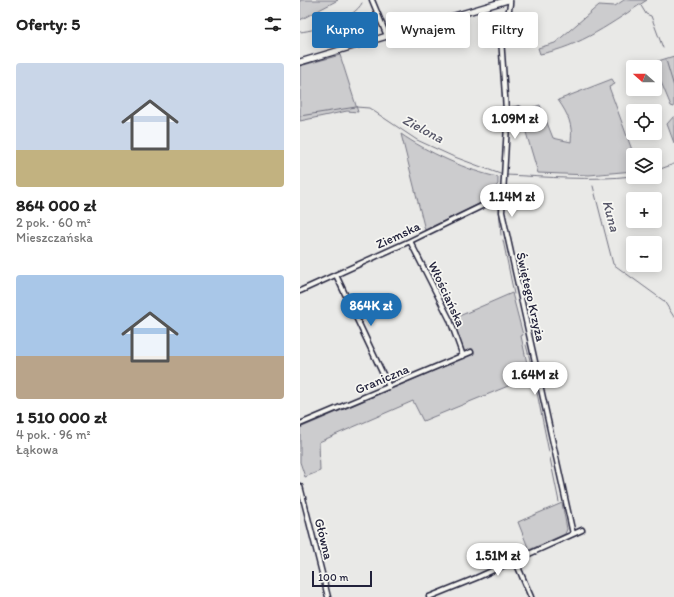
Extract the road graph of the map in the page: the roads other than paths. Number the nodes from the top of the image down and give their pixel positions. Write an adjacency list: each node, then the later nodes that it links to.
1 (372, 0): 4 (street)
2 (506, 0): 3 (main road); 8 (street)
3 (466, 12)
4 (386, 34)
5 (386, 36): 6 (main road)
6 (300, 62)
7 (519, 109): 8 (street)
8 (507, 111): 9 (street, Świętego Krzyża)
9 (503, 196): 10 (street, Ziemska); 19 (street, Świętego Krzyża)
10 (410, 241): 11 (street, Ziemska); 14 (street, Włościańska)
11 (336, 275): 12 (street, Ziemska); 15 (street)
12 (300, 291)
13 (471, 352): 14 (street, Graniczna)
14 (463, 356): 15 (street, Graniczna)
15 (389, 387): 16 (street, Graniczna)
16 (300, 424)
17 (300, 486): 21 (street, Główna)
18 (582, 530): 19 (street)
19 (573, 534): 20 (street)
20 (515, 560): 22 (street); 23 (street)
21 (328, 597)
22 (429, 597)
23 (531, 597)

